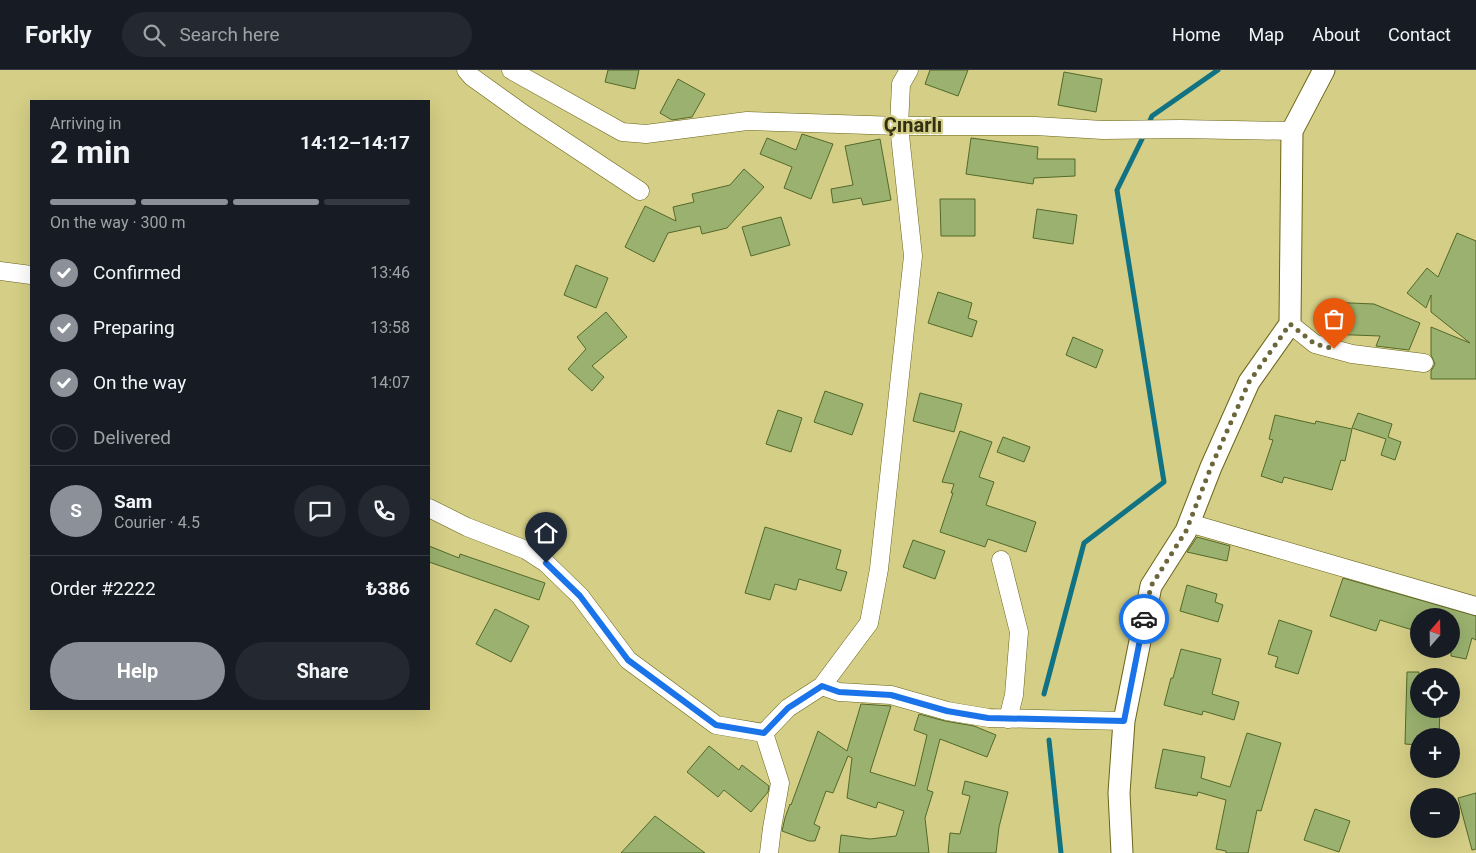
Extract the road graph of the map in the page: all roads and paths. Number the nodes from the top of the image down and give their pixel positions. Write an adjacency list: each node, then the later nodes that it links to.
1 (466, 70): 7 (street)
2 (511, 70): 5 (street)
3 (909, 70): 5 (street)
4 (1324, 70): 6 (street)
5 (899, 126): 6 (street); 16 (street)
6 (1292, 131): 10 (street)
7 (640, 191)
8 (0, 271): 9 (street)
9 (30, 275)
10 (1290, 324): 11 (street); 13 (street)
11 (1424, 363)
12 (430, 509): 19 (street)
13 (1189, 523): 15 (street); 18 (street)
14 (1001, 560): 17 (street)
15 (1476, 606)
16 (822, 686): 17 (street); 19 (street)
17 (1008, 719): 18 (street)
18 (1124, 721): 21 (street)
19 (764, 733): 20 (street)
20 (769, 853)
21 (1122, 853)

